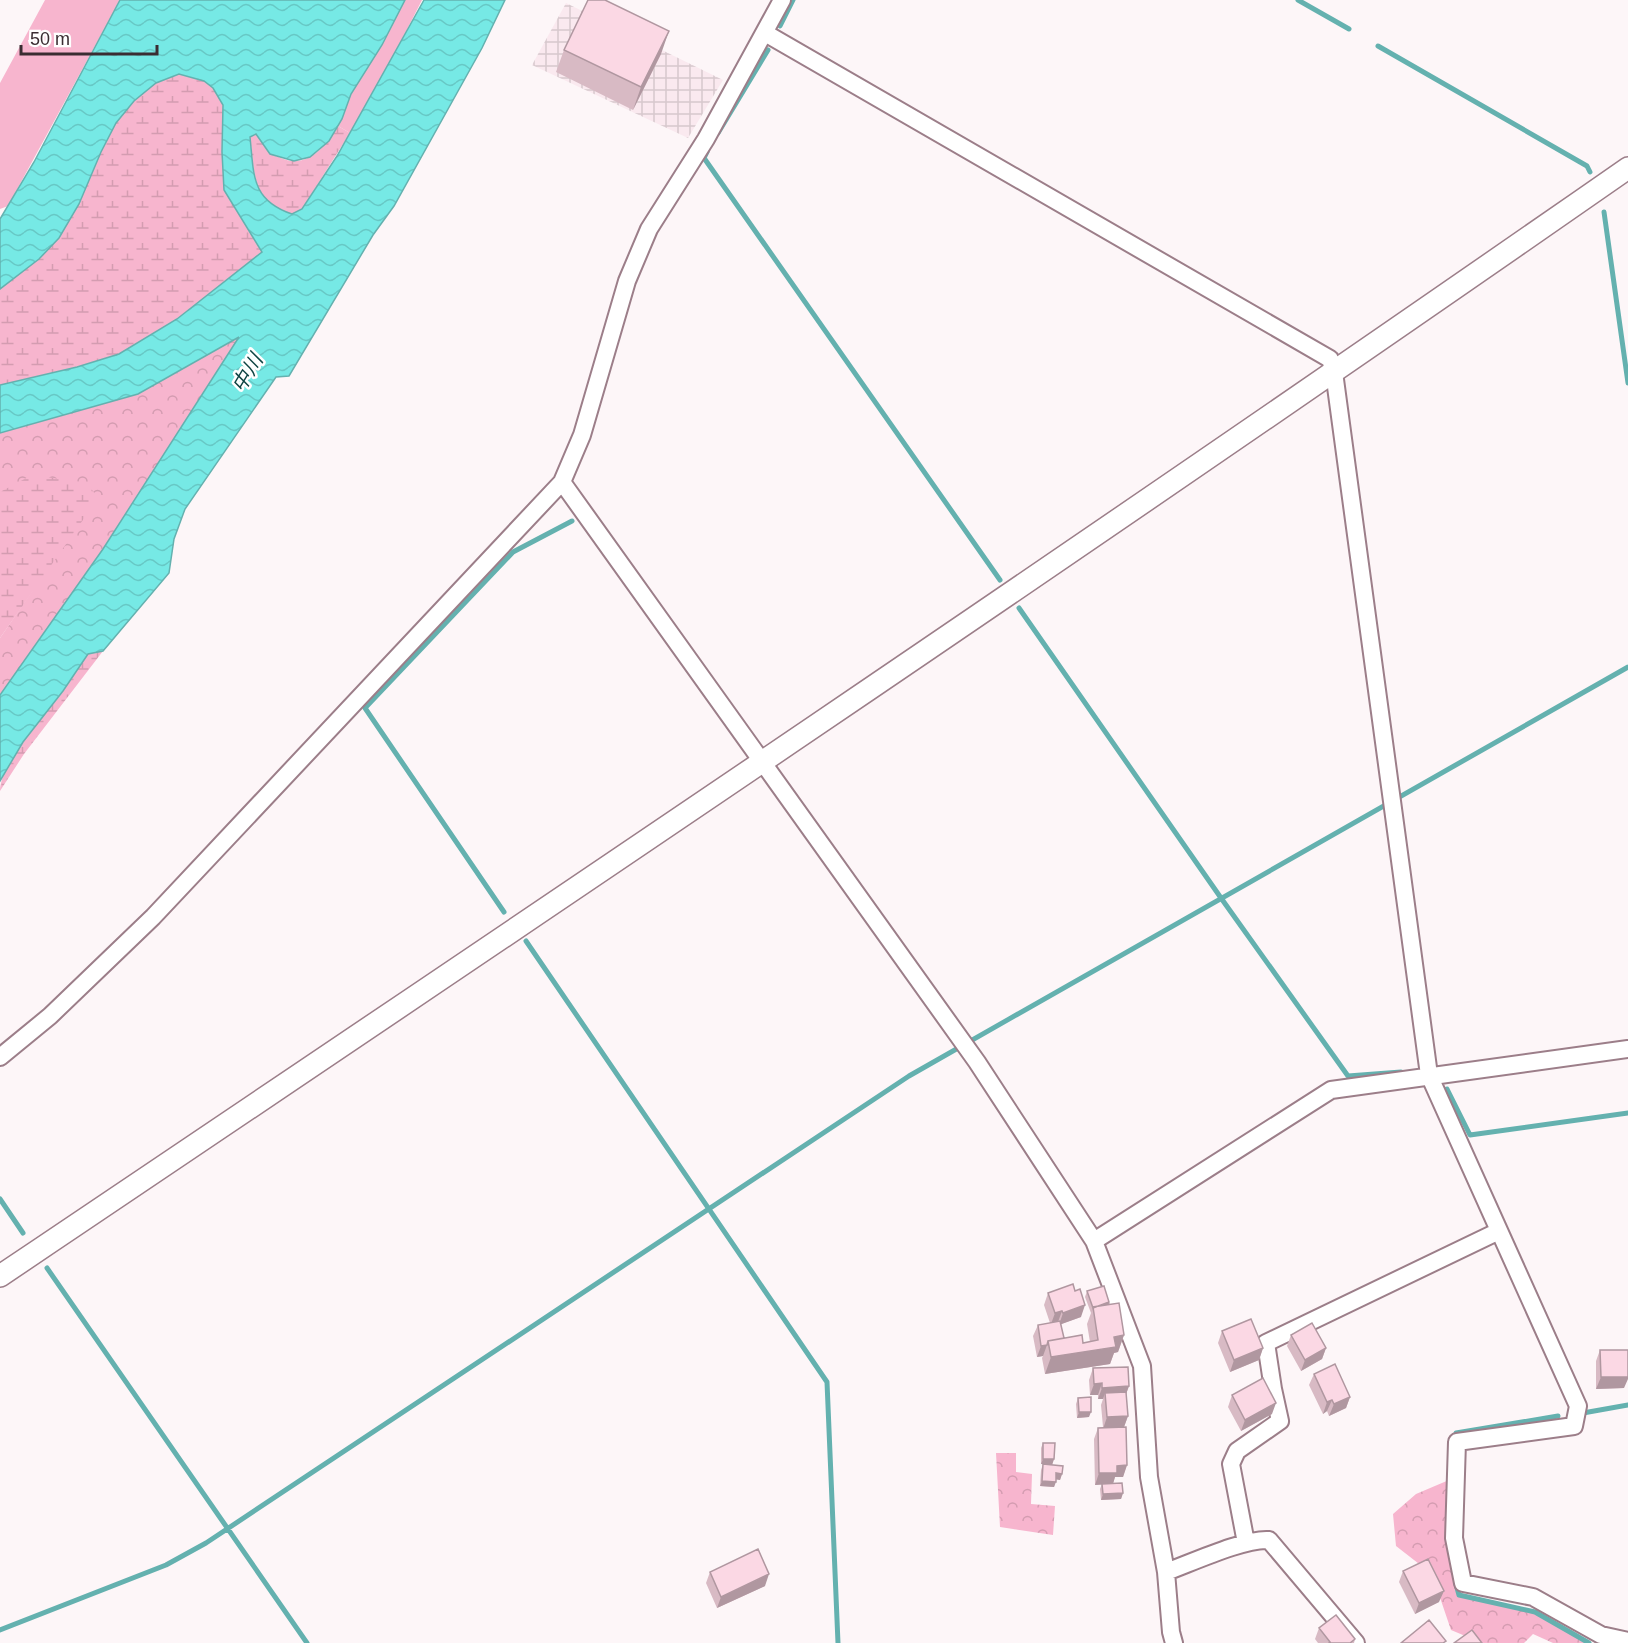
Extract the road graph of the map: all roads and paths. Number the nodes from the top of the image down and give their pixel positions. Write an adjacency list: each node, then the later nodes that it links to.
1 (782, 0): 2 (street)
2 (765, 33): 4 (street); 5 (street)
3 (1628, 168): 4 (street)
4 (1334, 372): 6 (street); 9 (street)
5 (562, 482): 6 (street); 8 (street)
6 (762, 762): 11 (street); 12 (street)
7 (1628, 1049): 9 (street)
8 (0, 1057)
9 (1429, 1075): 10 (street); 11 (street)
10 (1499, 1231): 13 (street); 15 (street)
11 (1094, 1241): 14 (street)
12 (0, 1276)
13 (1246, 1543): 14 (street); 17 (street)
14 (1166, 1572): 16 (street)
15 (1628, 1641)
16 (1174, 1643)
17 (1356, 1643)

